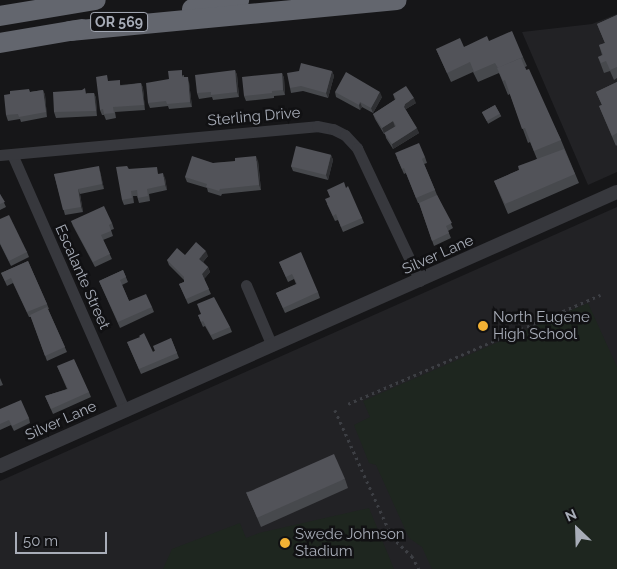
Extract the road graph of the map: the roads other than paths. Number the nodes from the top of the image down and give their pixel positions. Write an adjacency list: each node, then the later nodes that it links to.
1 (72, 0): 5 (highway)
2 (96, 0): 5 (highway, OR 569)
3 (239, 0): 7 (highway, OR 569)
4 (397, 0): 7 (highway)
5 (23, 12): 6 (highway, OR 569)
6 (0, 16)
7 (70, 31): 8 (highway, OR 569)
8 (0, 43)
9 (12, 154): 10 (street, Sterling Drive); 12 (street, Sterling Drive); 15 (street, Escalante Street)
10 (0, 155)
11 (617, 192): 12 (street, Silver Lane)
12 (420, 281): 14 (street, Silver Lane)
13 (246, 285): 14 (street)
14 (272, 346): 15 (street, Silver Lane)
15 (124, 411): 16 (street, Silver Lane)
16 (0, 466)

